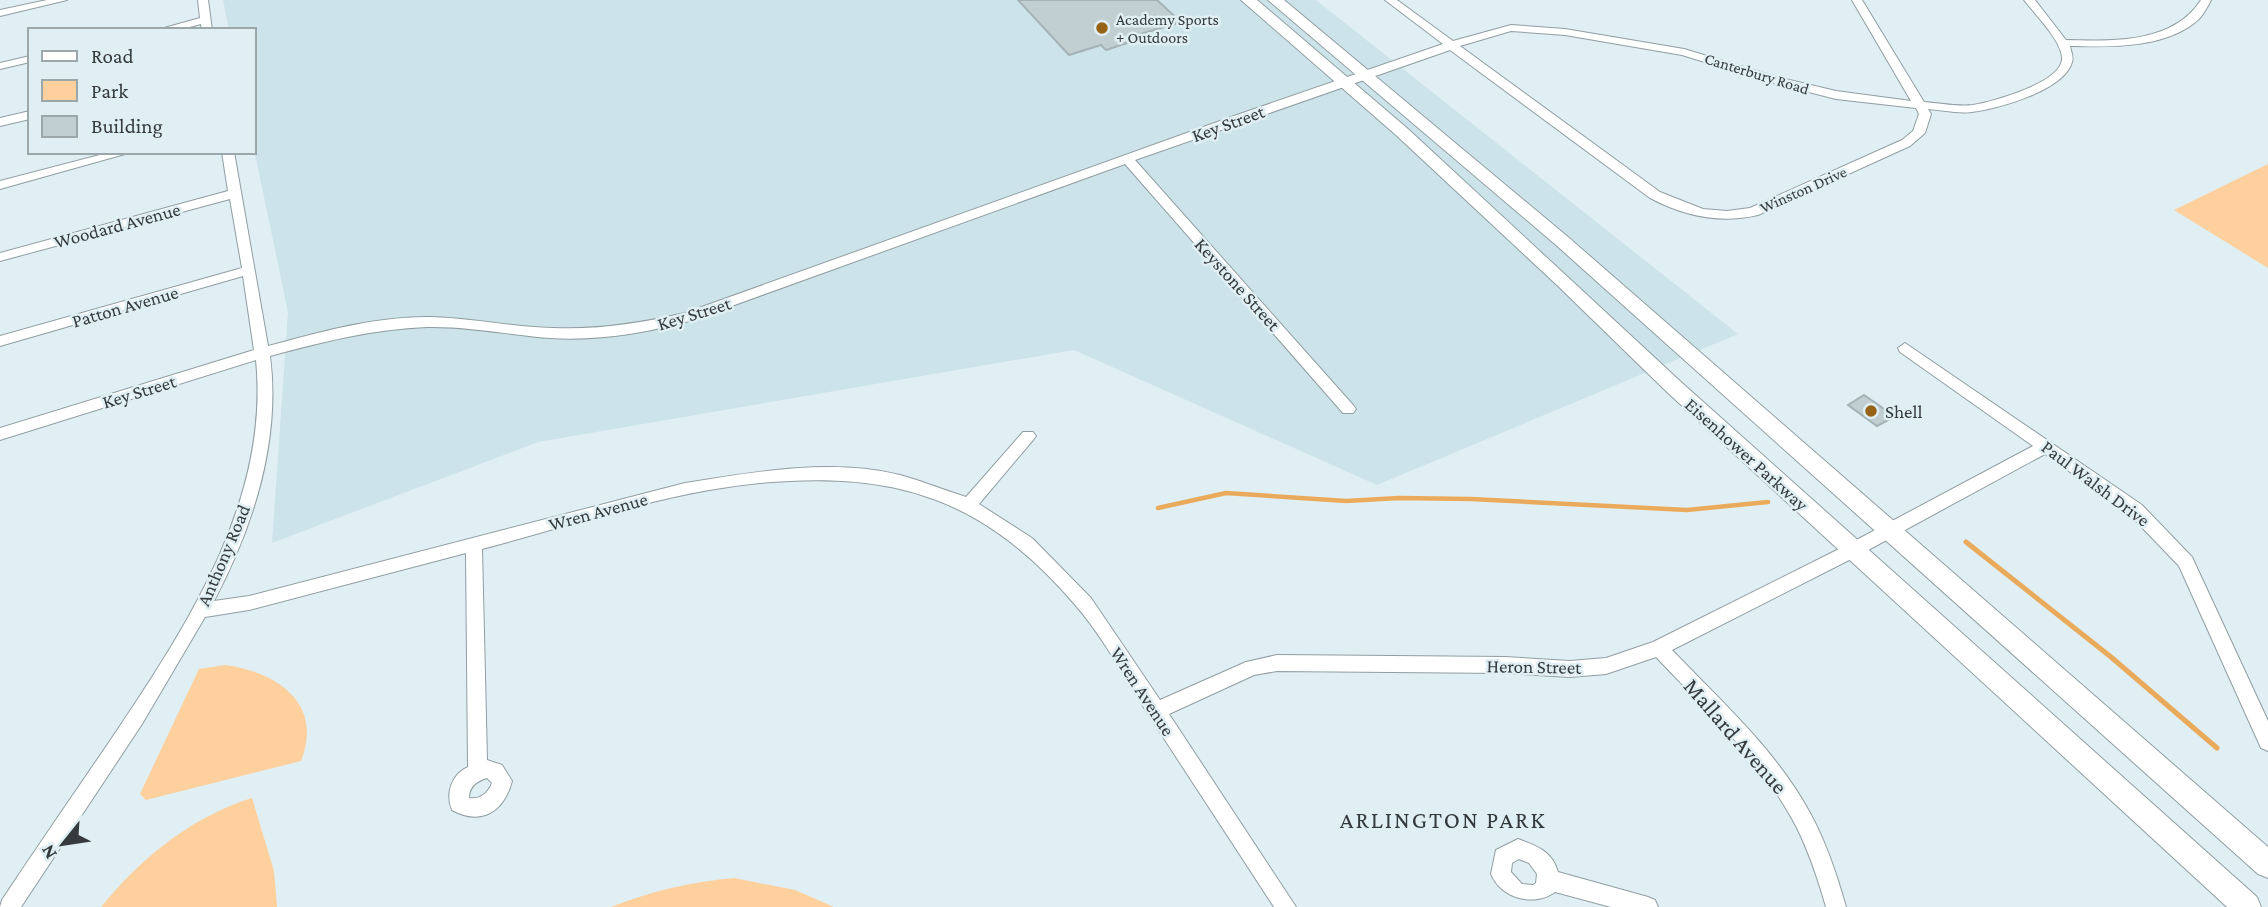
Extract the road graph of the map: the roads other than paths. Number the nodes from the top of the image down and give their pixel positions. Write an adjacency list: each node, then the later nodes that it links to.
1 (62, 0): 9 (street)
2 (203, 0): 10 (street)
3 (1248, 0): 17 (main road, Eisenhower Parkway)
4 (1275, 0): 16 (main road, Eisenhower Parkway)
5 (1390, 0): 13 (street)
6 (1857, 0): 18 (street)
7 (2029, 0): 12 (street)
8 (2206, 0): 12 (street)
9 (0, 13)
10 (207, 25): 11 (street)
11 (180, 28)
12 (2063, 43): 18 (street, Canterbury Road)
13 (1452, 46): 16 (street, Canterbury Road); 18 (street, Canterbury Road); 18 (street, Winston Drive)
14 (28, 59): 15 (street)
15 (0, 66)
16 (1366, 75): 17 (street, Key Street); 36 (main road, Eisenhower Parkway)
17 (1345, 82): 23 (street, Key Street); 38 (main road, Eisenhower Parkway)
18 (1920, 106)
19 (28, 115): 20 (street)
20 (0, 122)
21 (118, 154): 24 (street)
22 (228, 154): 25 (street, Anthony Road)
23 (1127, 159): 30 (street, Key Street); 31 (street, Keystone Street)
24 (0, 185)
25 (235, 193): 26 (street, Woodard Avenue); 27 (street, Anthony Road)
26 (0, 257)
27 (249, 270): 28 (street, Patton Avenue); 30 (street, Anthony Road)
28 (0, 341)
29 (1905, 348): 34 (street, Paul Walsh Drive)
30 (262, 353): 32 (street, Key Street); 39 (street, Anthony Road)
31 (1348, 409)
32 (0, 433)
33 (1028, 436): 35 (street)
34 (2046, 446): 36 (street, Heron Street); 42 (street, Paul Walsh Drive)
35 (970, 504): 37 (street, Wren Avenue); 41 (street, Wren Avenue)
36 (1888, 529): 38 (street, Heron Street); 44 (main road, Eisenhower Parkway)
37 (474, 544): 39 (street, Wren Avenue); 43 (street)
38 (1853, 550): 40 (street, Heron Street); 50 (main road, Eisenhower Parkway)
39 (200, 611): 46 (street, Anthony Road)
40 (1659, 648): 41 (street, Heron Street); 49 (street, Mallard Avenue)
41 (1156, 710): 47 (street, Wren Avenue)
42 (2268, 742)
43 (478, 771)
44 (2268, 865)
45 (1549, 880): 48 (street)
46 (9, 907)
47 (1286, 907)
48 (1647, 907)
49 (1836, 907)
50 (2247, 907)

